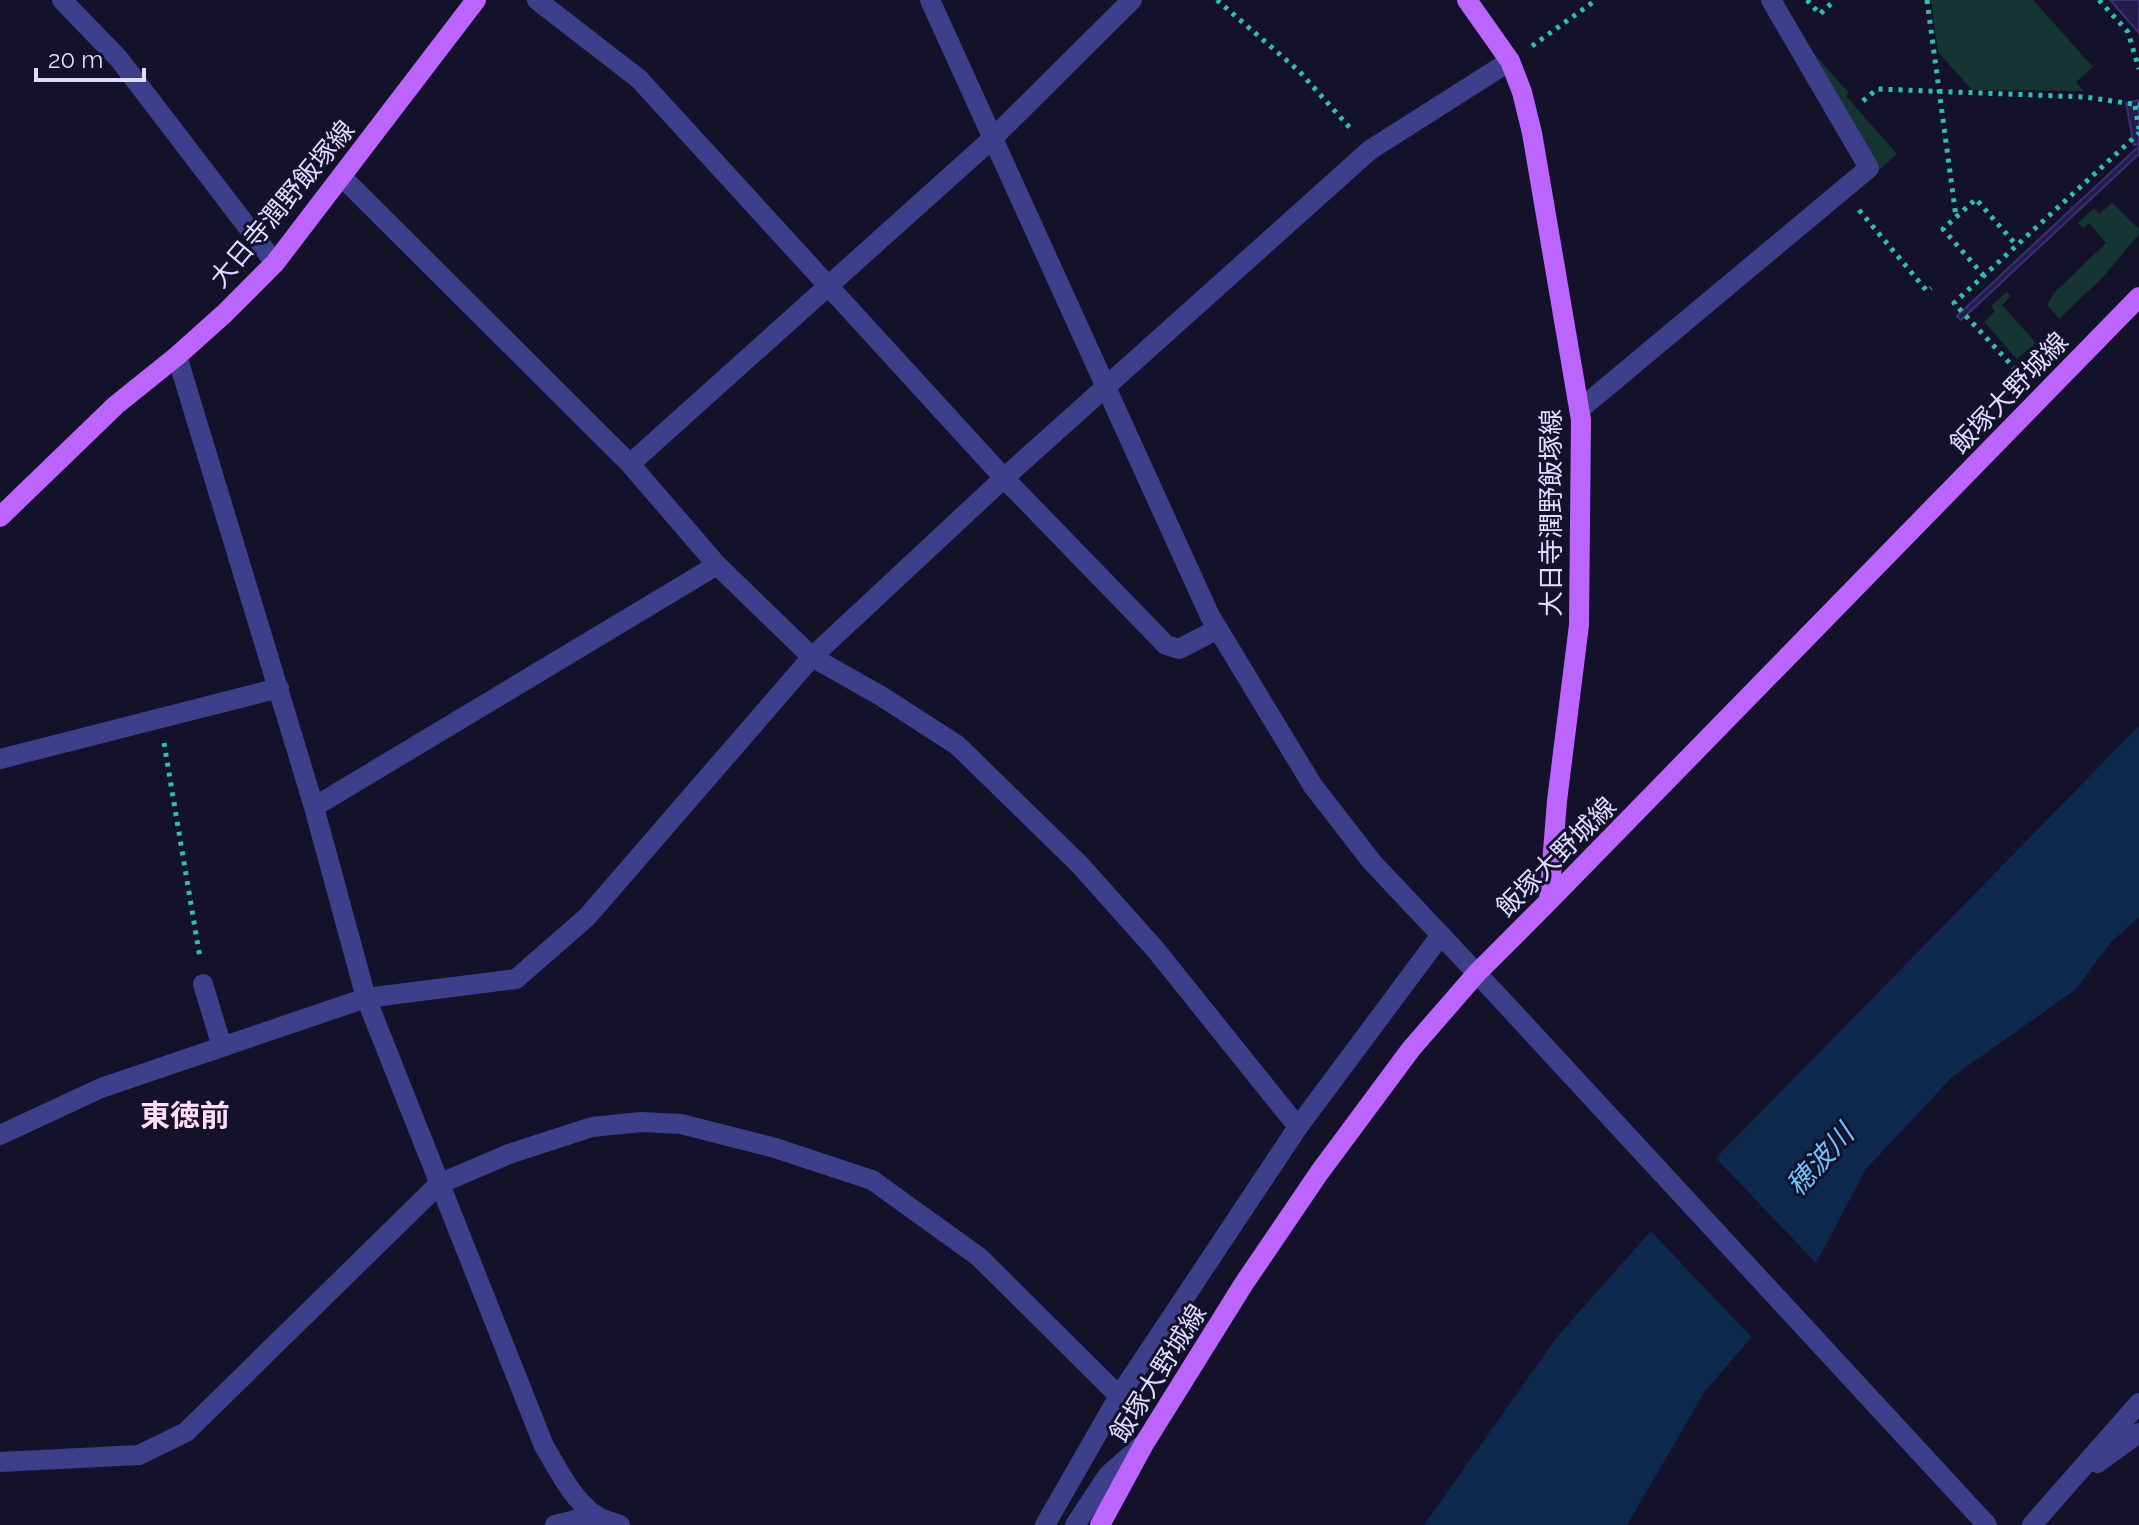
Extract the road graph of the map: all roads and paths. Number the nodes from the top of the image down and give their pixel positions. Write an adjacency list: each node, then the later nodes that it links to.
1 (62, 0): 26 (street)
2 (476, 0): 22 (main road, 大日寺潤野飯塚線)
3 (537, 0): 28 (street)
4 (930, 0): 20 (street)
5 (1132, 0): 20 (street)
6 (1217, 0): 21 (path)
7 (1467, 0): 14 (main road, 大日寺潤野飯塚線)
8 (1596, 0): 14 (path)
9 (1771, 0): 23 (street)
10 (1807, 0): 11 (path)
11 (1835, 0)
12 (1927, 0): 16 (path)
13 (2099, 0): 15 (path)
14 (1510, 61): 21 (street); 34 (main road, 大日寺潤野飯塚線)
15 (2139, 69)
16 (1940, 93): 17 (path); 18 (path); 24 (path)
17 (1858, 96)
18 (2137, 106): 19 (path)
19 (2139, 131): 25 (path)
20 (993, 138): 28 (street); 33 (street)
21 (1370, 150): 33 (street)
22 (342, 177): 26 (main road, 大日寺潤野飯塚線); 35 (street)
23 (1843, 190): 29 (path); 34 (street)
24 (1956, 217): 25 (path); 27 (path)
25 (2017, 246): 27 (path)
26 (275, 263): 31 (main road, 大日寺潤野飯塚線)
27 (1984, 276): 32 (path)
28 (827, 287): 35 (street); 36 (street)
29 (1931, 288)
30 (2139, 297): 45 (main road, 飯塚大野城線)
31 (177, 356): 37 (main road, 大日寺潤野飯塚線); 41 (street)
32 (2016, 370)
33 (1105, 386): 36 (street); 39 (street)
34 (1579, 410): 45 (main road, 大日寺潤野飯塚線)
35 (630, 464): 38 (street)
36 (1004, 478): 39 (street); 40 (street)
37 (0, 517)
38 (717, 565): 40 (street); 44 (street)
39 (1218, 629): 46 (street)
40 (812, 657): 49 (street); 51 (street)
41 (279, 688): 42 (street); 44 (street)
42 (160, 719): 43 (street); 48 (path)
43 (0, 759)
44 (314, 807): 49 (street)
45 (1549, 901): 47 (main road, 飯塚大野城線)
46 (1441, 935): 47 (street); 51 (street)
47 (1477, 973): 57 (main road, 飯塚大野城線); 66 (street)
48 (203, 984): 50 (street)
49 (366, 998): 50 (street); 53 (street)
50 (222, 1047): 52 (street)
51 (1298, 1127): 54 (street)
52 (0, 1135)
53 (439, 1184): 54 (street); 58 (street); 60 (street)
54 (1119, 1396): 63 (street)
55 (2139, 1403): 59 (street)
56 (2139, 1433): 59 (street)
57 (1144, 1444): 64 (street); 65 (main road, 飯塚大野城線)
58 (0, 1462)
59 (2068, 1483): 67 (street)
60 (596, 1515): 61 (street); 62 (street)
61 (555, 1525)
62 (620, 1525)
63 (1045, 1525)
64 (1075, 1525)
65 (1100, 1525)
66 (1987, 1525)
67 (2032, 1525)

